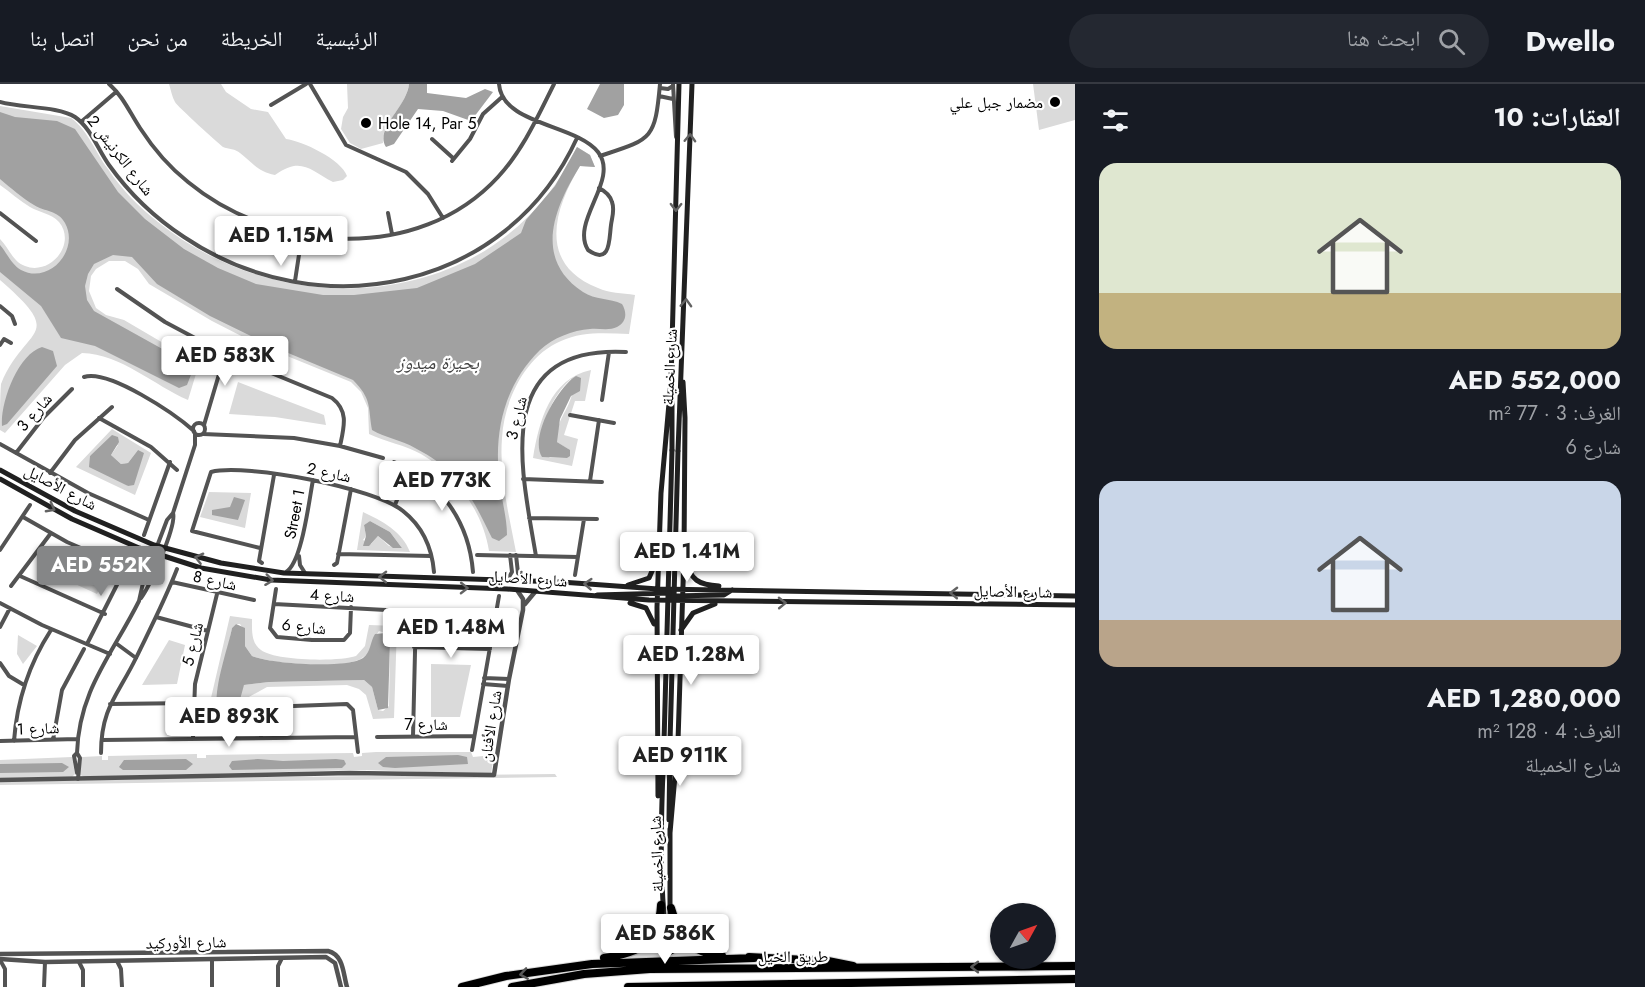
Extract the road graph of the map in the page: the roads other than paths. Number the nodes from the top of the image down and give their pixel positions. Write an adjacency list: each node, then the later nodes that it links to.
1 (109, 84): 8 (street)
2 (308, 84): 13 (street); 23 (street)
3 (498, 84): 10 (street)
4 (554, 84): 14 (street)
5 (675, 84): 7 (street); 11 (street); 18 (main road, شارع الخميلة)
6 (692, 84): 38 (main road, شارع الخميلة, one-way to 6)
7 (660, 86): 9 (street)
8 (116, 92): 15 (street); 25 (street)
9 (659, 96): 11 (street); 19 (street)
10 (502, 97): 14 (street); 17 (street)
11 (673, 99): 18 (street)
12 (0, 102): 15 (street, شارع الكرنيش 2)
13 (270, 105)
14 (536, 119): 16 (street); 23 (street)
15 (81, 122): 27 (street, شارع الكرنيش 2)
16 (577, 138): 19 (street); 27 (street, شارع الكرنيش 2)
17 (432, 139)
18 (677, 148): 37 (main road, شارع الخميلة, one-way to 37)
19 (600, 156): 20 (street)
20 (599, 188): 20 (street)
21 (0, 213): 26 (street)
22 (388, 213): 24 (street)
23 (443, 218): 24 (street)
24 (392, 234): 25 (street)
25 (302, 235): 27 (street)
26 (36, 241)
27 (295, 281)
28 (117, 289): 35 (street)
29 (0, 306): 30 (street)
30 (15, 324)
31 (10, 343): 32 (street)
32 (0, 345)
33 (609, 352): 34 (street, شارع 3); 40 (street); 65 (street, شارع 3)
34 (626, 352)
35 (225, 354): 42 (street); 53 (street)
36 (84, 377): 46 (street)
37 (671, 381): 54 (main road, شارع الخميلة); 84 (main road)
38 (683, 382): 54 (main road, شارع الخميلة); 88 (main road)
39 (72, 389): 55 (street, شارع 3)
40 (602, 400)
41 (112, 407): 44 (street)
42 (206, 414): 48 (street); 49 (street)
43 (570, 415): 45 (street)
44 (99, 418): 57 (street); 62 (street)
45 (599, 420): 47 (street); 67 (street)
46 (184, 423): 48 (street); 51 (street)
47 (614, 423)
48 (197, 424): 49 (street); 51 (street)
49 (205, 427): 50 (street); 51 (street)
50 (214, 432): 51 (street); 53 (street)
51 (198, 433): 74 (street)
52 (0, 444): 55 (street)
53 (340, 446): 56 (street)
54 (675, 451): 171 (main road, شارع الخميلة, bridge)
55 (16, 453): 62 (street)
56 (383, 458)
57 (170, 462): 61 (street); 79 (street)
58 (394, 462): 59 (street)
59 (409, 469): 73 (street); 102 (street)
60 (0, 470): 82 (main road, شارع الأصايل)
61 (177, 470)
62 (50, 473): 79 (street)
63 (274, 475): 66 (street, شارع 2); 83 (street); 83 (street, شارع 2)
64 (0, 479): 69 (main road, شارع الأصايل)
65 (523, 479): 67 (street); 76 (street, شارع 3)
66 (313, 480): 71 (street, شارع 2); 86 (street, Street 1)
67 (590, 481): 68 (street)
68 (603, 482)
69 (8, 483): 70 (street); 89 (main road, شارع الأصايل, one-way to 89)
70 (0, 484)
71 (351, 489): 73 (street, شارع 2); 87 (street)
72 (30, 505): 75 (street)
73 (395, 505): 93 (street, شارع 2)
74 (173, 514): 82 (street); 82 (street)
75 (23, 517): 80 (street); 85 (street)
76 (529, 518): 77 (street); 94 (street, شارع 3)
77 (584, 519): 78 (street); 96 (street)
78 (597, 519)
79 (149, 520): 81 (street)
80 (51, 533): 99 (street); 108 (street)
81 (144, 535)
82 (161, 547): 89 (street); 104 (main road, شارع الأصايل, one-way to 82)
83 (260, 548): 97 (street)
84 (660, 549): 113 (main road); 120 (main road)
85 (0, 550)
86 (299, 553): 104 (street); 107 (street)
87 (338, 554): 93 (street); 98 (street)
88 (684, 554): 117 (main road); 121 (main road)
89 (158, 555): 114 (street); 114 (street); 116 (main road, شارع الأصايل, one-way to 116)
90 (477, 555): 91 (street)
91 (510, 555): 92 (street); 103 (street)
92 (516, 555): 94 (street); 105 (street)
93 (431, 556): 101 (street, شارع 2)
94 (536, 556): 96 (street)
95 (131, 557): 99 (street)
96 (578, 557): 106 (street)
97 (262, 563)
98 (333, 565)
99 (127, 568): 136 (street)
100 (177, 569): 111 (street)
101 (434, 572)
102 (473, 572)
103 (512, 572): 105 (street); 109 (street)
104 (284, 573): 107 (main road, شارع الأصايل)
105 (518, 573): 110 (street)
106 (575, 574)
107 (308, 575): 109 (main road, شارع الأصايل, one-way to 107)
108 (20, 576): 112 (street); 136 (street)
109 (505, 580): 110 (main road, شارع الأصايل)
110 (526, 581): 113 (main road, شارع الأصايل, one-way to 110)
111 (172, 582): 119 (street, شارع 8); 137 (street)
112 (11, 586)
113 (627, 586): 120 (main road, شارع الأصايل)
114 (145, 589): 144 (street)
115 (276, 589): 129 (street, شارع 6)
116 (517, 590): 118 (main road, شارع الأصايل); 134 (street, شارع الأفنان)
117 (732, 590): 121 (main road, شارع الأصايل); 123 (main road, شارع الأصايل, one-way to 117)
118 (535, 592): 124 (main road, شارع الأصايل); 134 (street, شارع الأفنان)
119 (217, 594): 126 (street, شارع 8); 140 (street, شارع 5)
120 (658, 595): 121 (main road, شارع الأصايل); 121 (main road, شارع الأصايل); 124 (main road); 125 (main road, شارع الأصايل); 142 (main road)
121 (682, 595): 127 (main road, شارع الأصايل); 141 (main road)
122 (499, 596): 135 (street)
123 (1075, 596)
124 (592, 597): 125 (main road, شارع الأصايل)
125 (620, 599): 142 (main road)
126 (254, 600)
127 (723, 602): 130 (main road, شارع الأصايل, one-way to 130); 141 (main road)
128 (0, 603): 131 (street)
129 (274, 604): 132 (street, شارع 4); 132 (street, شارع 6)
130 (1075, 606)
131 (10, 608): 138 (street); 139 (street)
132 (351, 608): 133 (street, شارع 4)
133 (416, 610): 135 (street, شارع 4); 145 (street)
134 (523, 610): 152 (street, شارع الأفنان)
135 (497, 611): 146 (street)
136 (105, 614): 143 (street)
137 (156, 617): 140 (street); 149 (street)
138 (0, 627)
139 (51, 630): 143 (street); 156 (street)
140 (208, 631): 158 (street, شارع 5)
141 (681, 631): 178 (main road)
142 (657, 638): 177 (main road)
143 (87, 644): 148 (street)
144 (117, 644): 148 (street); 149 (street)
145 (414, 647): 146 (street); 161 (street)
146 (490, 648): 151 (street)
147 (84, 649): 167 (street)
148 (110, 654): 166 (street)
149 (137, 656): 159 (street)
150 (0, 663): 156 (street)
151 (484, 678): 153 (street); 155 (street)
152 (509, 679): 154 (street); 157 (street, شارع الأفنان)
153 (492, 681): 154 (street); 155 (street)
154 (501, 682): 157 (street)
155 (483, 684): 162 (street)
156 (24, 685): 170 (street)
157 (508, 686): 175 (street, شارع الأفنان)
158 (193, 703): 159 (street); 164 (street, شارع 5)
159 (110, 704): 168 (street)
160 (377, 736): 161 (street, شارع 7)
161 (412, 736): 162 (street, شارع 7)
162 (474, 736): 172 (street)
163 (356, 737): 165 (street); 165 (street); 173 (street)
164 (193, 738): 165 (street); 168 (street)
165 (261, 738)
166 (77, 739): 167 (street, شارع 1); 175 (street)
167 (53, 740): 170 (street, شارع 1)
168 (102, 740): 174 (street)
169 (0, 741): 170 (street, شارع 1)
170 (14, 741)
171 (667, 742): 177 (main road, شارع الخميلة); 178 (main road, شارع الخميلة)
172 (472, 750)
173 (357, 752)
174 (102, 753)
175 (78, 776): 176 (street)
176 (0, 780)
177 (659, 810): 179 (main road, شارع الخميلة)
178 (670, 833): 180 (main road, شارع الخميلة)
179 (661, 905): 180 (main road, شارع الخميلة); 199 (highway)
180 (671, 908): 185 (highway)
181 (229, 953): 183 (street, شارع الأوركيد); 186 (street); 209 (street, شارع الأوركيد)
182 (0, 954): 183 (street, شارع الأوركيد)
183 (61, 956): 193 (street)
184 (282, 958): 186 (street, شارع الأوركيد); 207 (street); 208 (street, شارع الأوركيد)
185 (754, 958): 195 (highway); 199 (highway)
186 (212, 959): 192 (street, شارع الأوركيد); 206 (street)
187 (0, 960): 188 (street, شارع الأوركيد); 196 (street)
188 (10, 960): 193 (street, شارع الأوركيد); 196 (street)
189 (79, 961): 190 (street, شارع الأوركيد); 193 (street, شارع الأوركيد); 198 (street)
190 (87, 961): 191 (street, شارع الأوركيد); 198 (street)
191 (117, 961): 192 (street, شارع الأوركيد); 197 (street)
192 (126, 961): 197 (street)
193 (45, 962): 203 (street)
194 (1075, 966): 195 (highway, طريق الخيل, one-way to 195)
195 (857, 968): 211 (highway, طريق الخيل)
196 (5, 969): 202 (street)
197 (121, 969): 205 (street)
198 (83, 970): 204 (street)
199 (550, 970): 210 (highway, one-way to 210)
200 (1075, 979): 201 (highway, طريق الخيل)
201 (856, 983): 212 (highway, طريق الخيل); 213 (highway)
202 (5, 987)
203 (44, 987)
204 (83, 987)
205 (122, 987)
206 (212, 987)
207 (278, 987)
208 (341, 987)
209 (347, 987)
210 (462, 987)
211 (512, 987)
212 (628, 987)
213 (870, 987)

